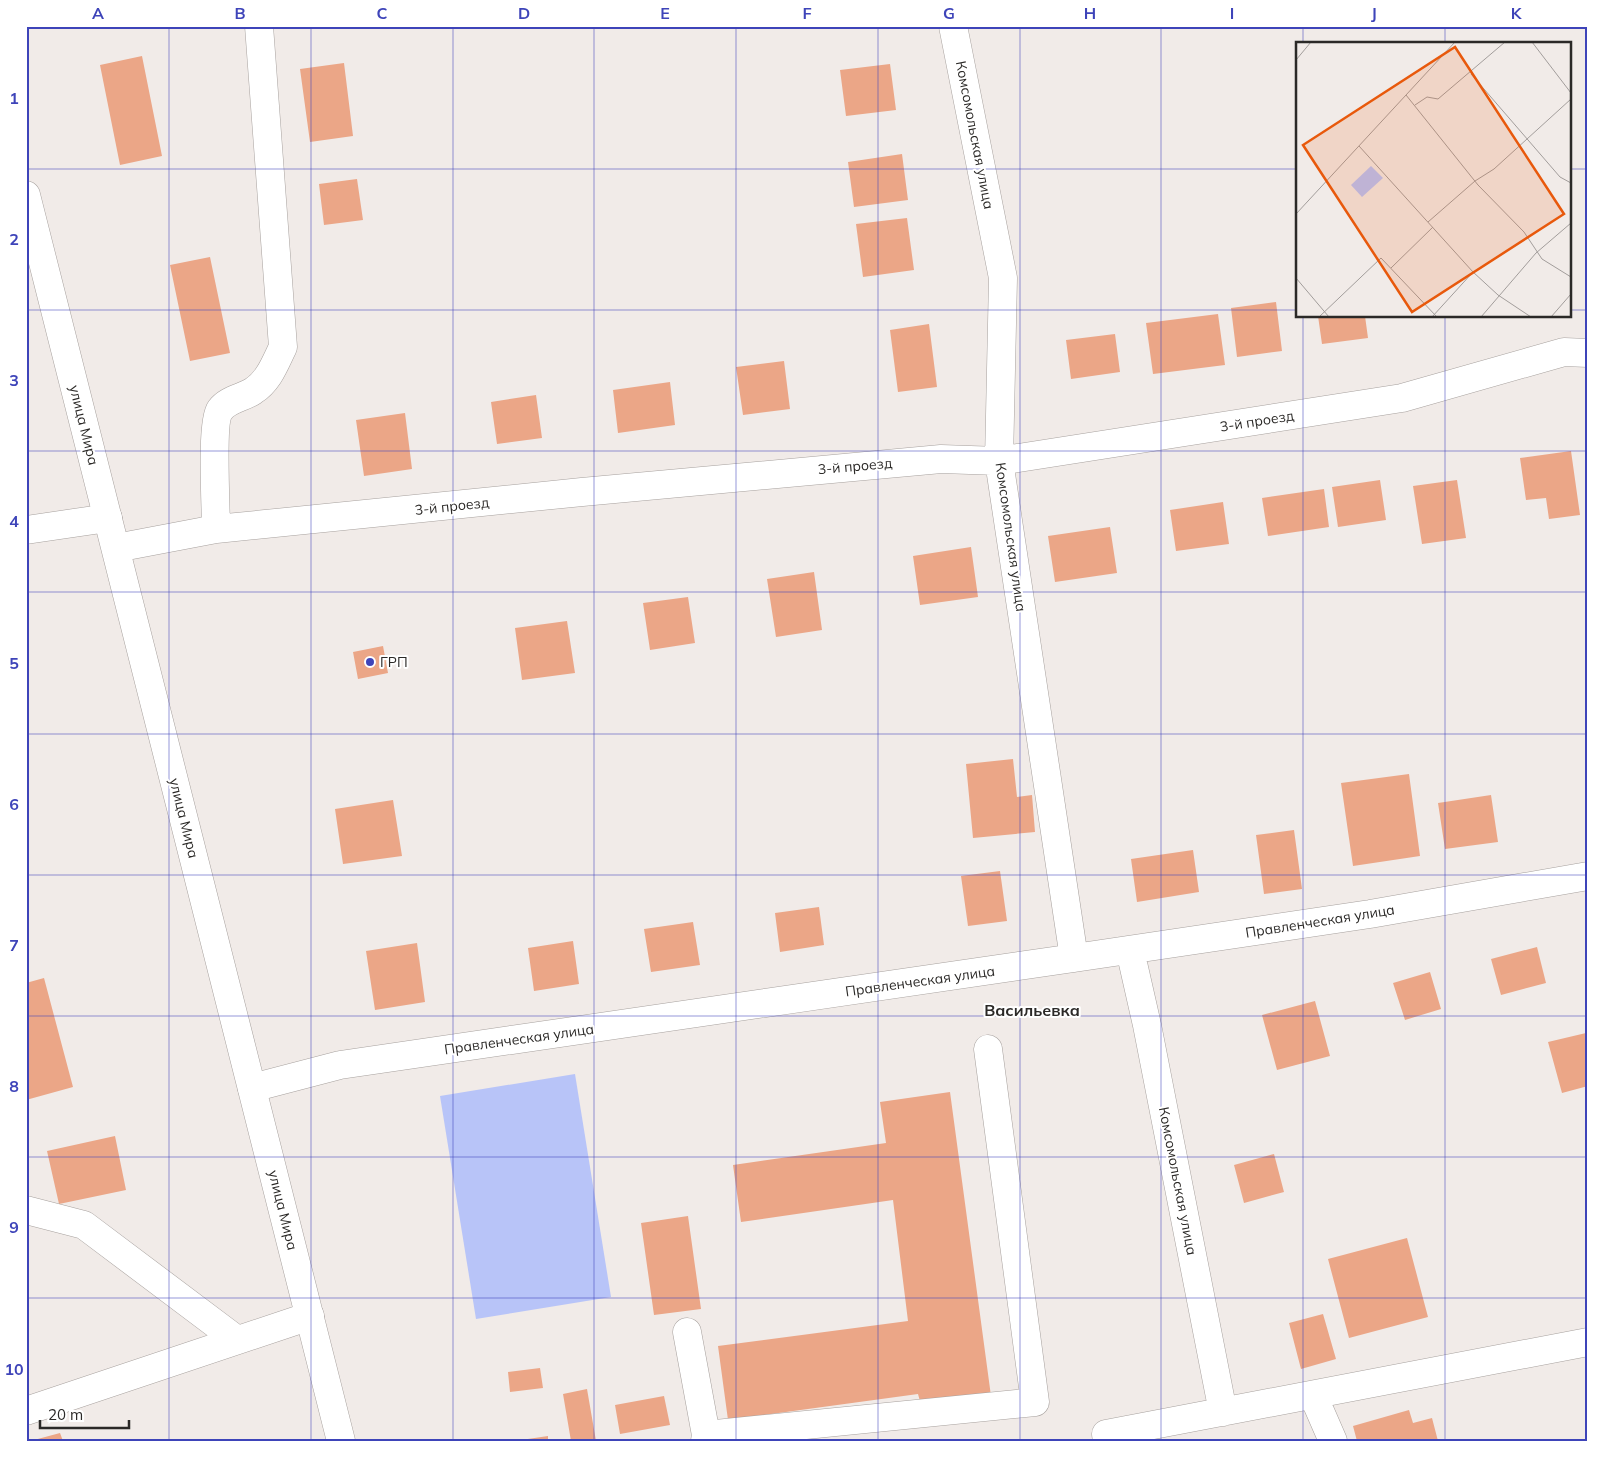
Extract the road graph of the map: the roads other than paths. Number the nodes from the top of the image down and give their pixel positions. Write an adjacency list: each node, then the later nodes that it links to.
1 (259, 26): 7 (street)
2 (954, 26): 5 (street, Комсомольская улица)
3 (26, 195): 6 (street, улица Мира)
4 (1588, 352): 5 (street, 3-й проезд)
5 (999, 461): 7 (street, 3-й проезд); 12 (street, Комсомольская улица)
6 (108, 518): 8 (street); 9 (street, улица Мира)
7 (216, 529): 9 (street, 3-й проезд)
8 (26, 530)
9 (116, 548): 14 (street, улица Мира)
10 (1588, 876): 11 (street, Правленческая улица)
11 (1130, 950): 12 (street, Правленческая улица); 22 (street, Комсомольская улица)
12 (1074, 958): 14 (street, Правленческая улица)
13 (988, 1049): 23 (street)
14 (252, 1088): 16 (street, улица Мира)
15 (26, 1210): 18 (street)
16 (310, 1316): 18 (street); 25 (street, улица Мира)
17 (687, 1332): 23 (street)
18 (237, 1340): 21 (street)
19 (1588, 1342): 20 (street)
20 (1313, 1395): 22 (street); 26 (street)
21 (26, 1411)
22 (1223, 1412): 24 (street)
23 (706, 1438)
24 (1107, 1438)
25 (342, 1441)
26 (1333, 1441)

